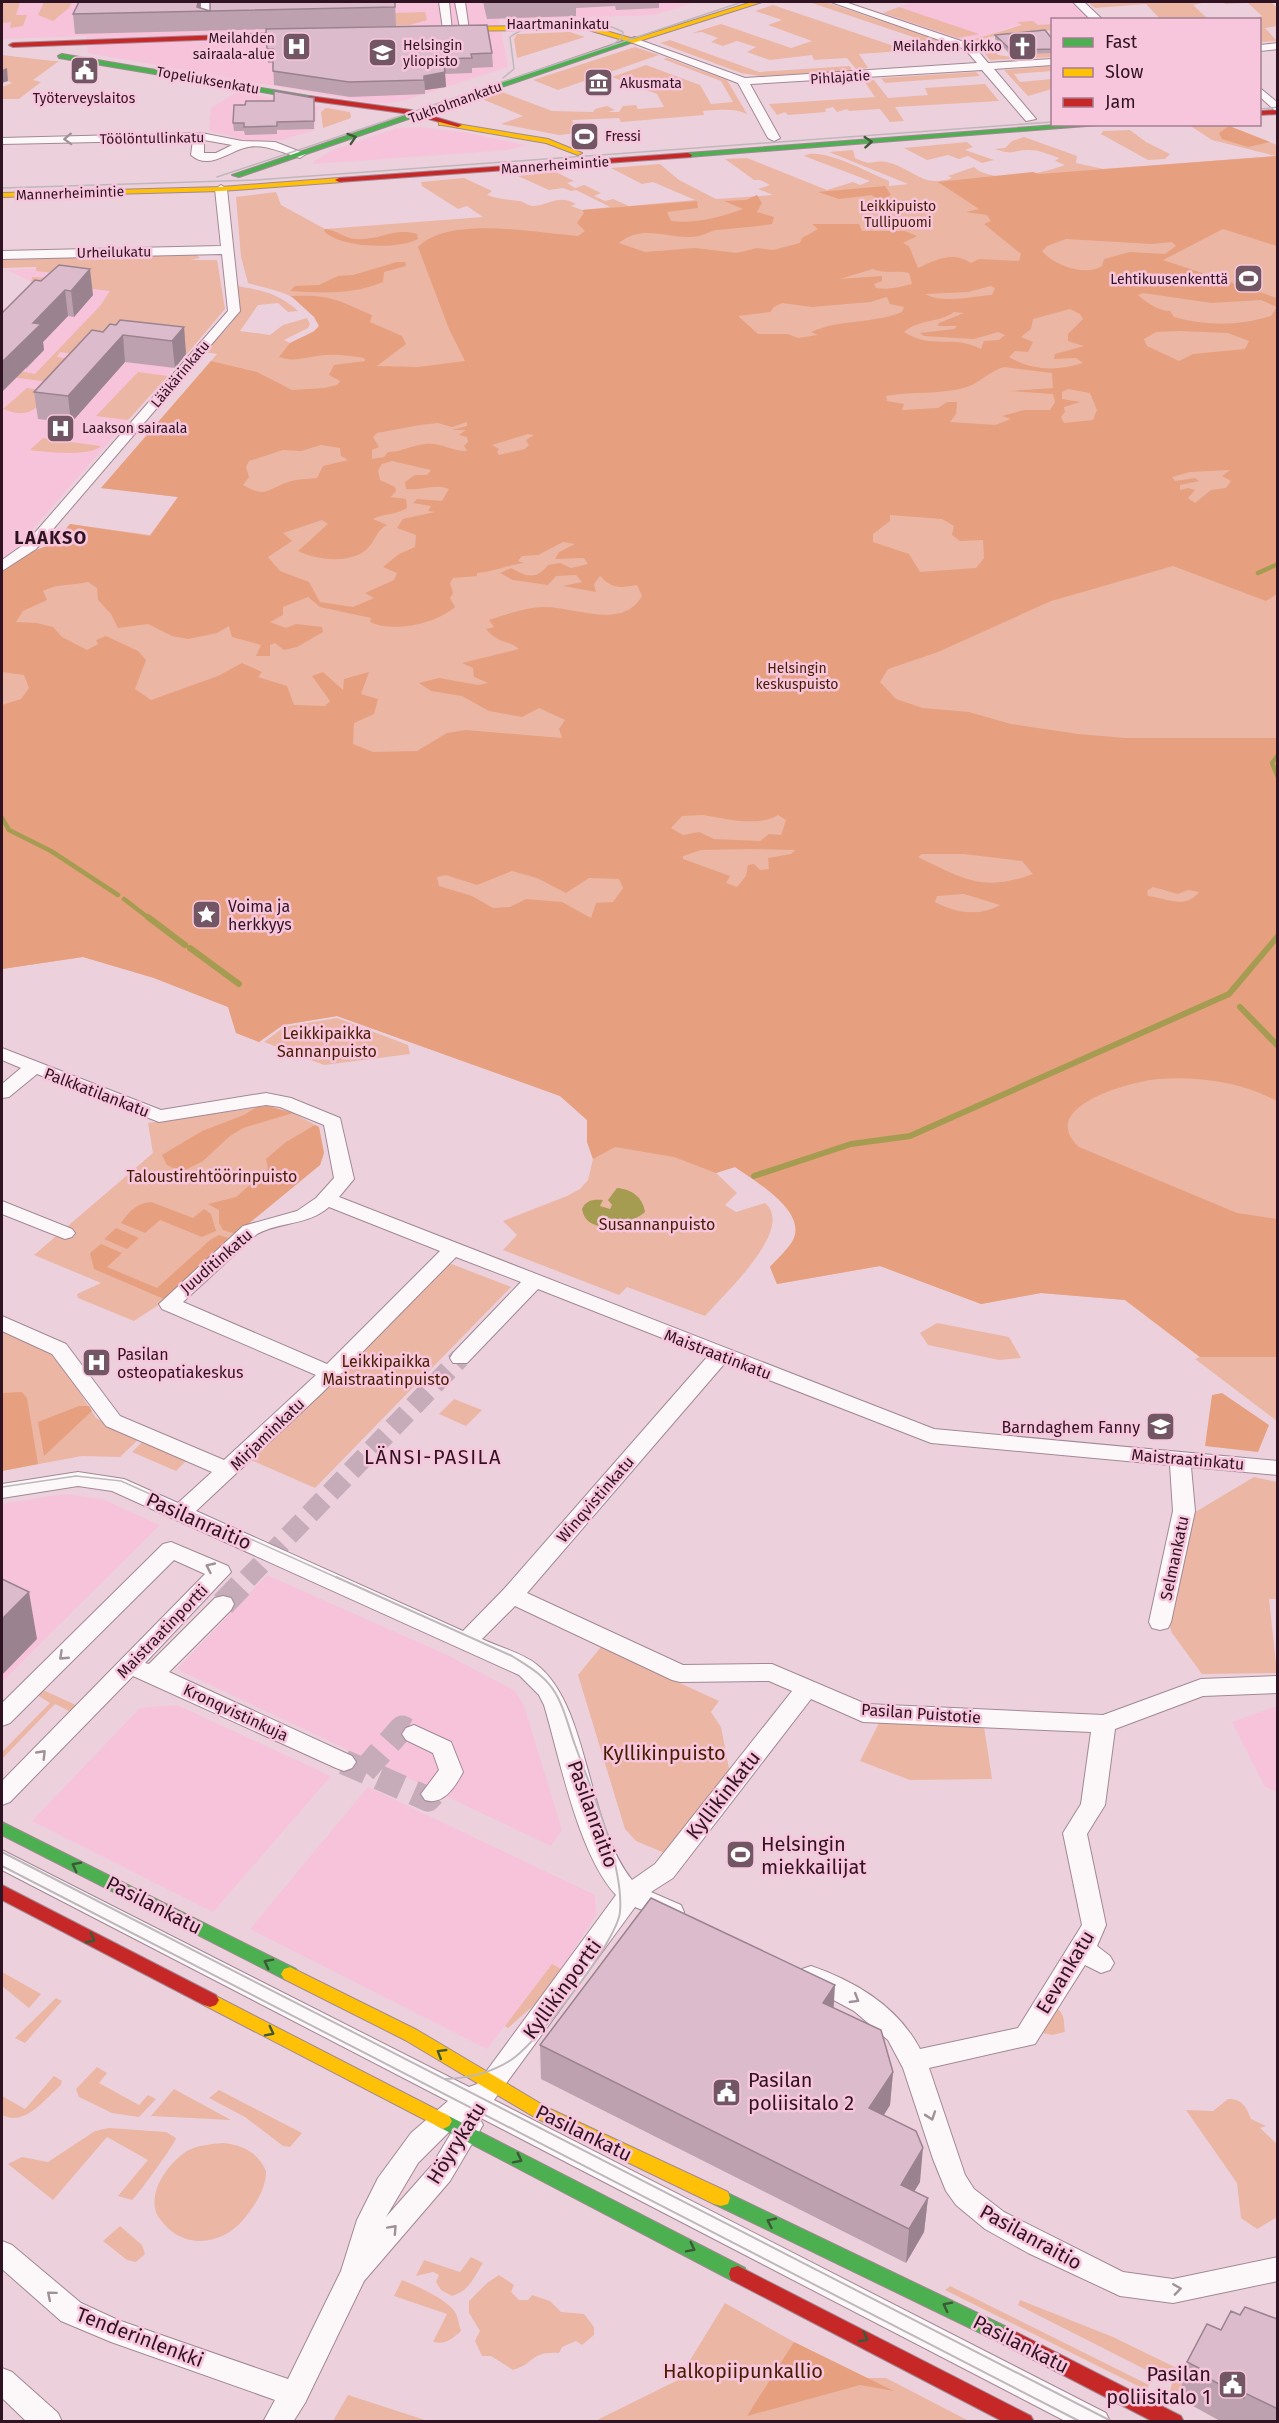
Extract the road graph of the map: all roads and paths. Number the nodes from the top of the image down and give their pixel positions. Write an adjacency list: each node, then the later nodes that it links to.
1 (206, 2): 9 (street)
2 (444, 2): 11 (street)
3 (460, 2): 10 (street)
4 (719, 2): 13 (main road, Tukholmankatu)
5 (758, 2): 13 (main road, Tukholmankatu)
6 (836, 2): 22 (street)
7 (1078, 2): 8 (street)
8 (1096, 18)
9 (206, 26)
10 (465, 28): 11 (main road, Haartmaninkatu); 13 (main road, Haartmaninkatu); 14 (main road, Haartmaninkatu)
11 (442, 29)
12 (319, 34): 15 (main road)
13 (634, 35): 14 (main road, Haartmaninkatu); 23 (street, Pihlajatie); 24 (main road, Tukholmankatu)
14 (618, 36): 24 (main road, Tukholmankatu)
15 (61, 44): 17 (main road); 18 (main road)
16 (1278, 46): 19 (street)
17 (9, 48): 18 (main road); 20 (main road, Topeliuksenkatu)
18 (44, 48): 20 (main road, Topeliuksenkatu)
19 (1261, 48)
20 (74, 56): 24 (main road, Topeliuksenkatu)
21 (1051, 62): 22 (street, Pihlajatie)
22 (987, 66): 23 (street, Pihlajatie); 26 (street)
23 (744, 81): 30 (street)
24 (403, 113): 29 (main road, Topeliuksenkatu); 33 (main road, Tukholmankatu); 34 (main road, Tukholmankatu, one-way to 24)
25 (1051, 117): 26 (main road, Mannerheimintie)
26 (1030, 119): 30 (main road, Mannerheimintie)
27 (1077, 126): 36 (main road, Mannerheimintie, one-way to 27)
28 (199, 136): 31 (street, Töölöntullinkatu, one-way to 31); 32 (street, Töölöntullinkatu); 32 (street)
29 (529, 137): 35 (main road, Topeliuksenkatu); 36 (main road, Topeliuksenkatu)
30 (774, 138): 36 (main road, Mannerheimintie)
31 (2, 141)
32 (242, 144): 33 (street, Töölöntullinkatu)
33 (282, 147): 34 (street, Töölöntullinkatu); 37 (main road, Tukholmankatu)
34 (300, 154): 39 (main road, Tukholmankatu)
35 (555, 155): 36 (main road, Mannerheimintie); 39 (main road, Mannerheimintie)
36 (581, 158): 42 (main road, Mannerheimintie)
37 (212, 172)
38 (198, 176): 40 (main road)
39 (233, 176): 40 (main road, Mannerheimintie); 43 (main road, Tukholmankatu)
40 (182, 179): 41 (main road, Mannerheimintie)
41 (2, 184)
42 (220, 189): 43 (main road, Mannerheimintie); 45 (street, Lääkärinkatu)
43 (150, 191): 44 (main road, Mannerheimintie)
44 (2, 195)
45 (227, 247): 46 (street, Urheilukatu); 47 (street, Lääkärinkatu)
46 (2, 255)
47 (2, 567)
48 (2, 1054): 49 (street, Palkkatilankatu)
49 (34, 1067): 50 (street); 51 (street, Palkkatilankatu)
50 (2, 1094)
51 (327, 1199): 54 (street, Maistraatinkatu); 59 (street, Juuditinkatu)
52 (2, 1207): 53 (street)
53 (65, 1233)
54 (452, 1250): 55 (street, Maistraatinkatu); 59 (street, Mirjaminkatu)
55 (533, 1281): 57 (street, Maistraatinkatu); 58 (street)
56 (2, 1323): 62 (street)
57 (721, 1355): 60 (street, Maistraatinkatu); 65 (street, Winqvistinkatu)
58 (460, 1358)
59 (330, 1373): 62 (street, Mirjaminkatu)
60 (1180, 1458): 61 (street, Maistraatinkatu); 67 (street, Selmankatu)
61 (1278, 1468)
62 (229, 1471): 64 (street, Mirjaminkatu)
63 (2, 1491): 64 (street, Pasilanraitio)
64 (181, 1513): 68 (street, Pasilanraitio)
65 (512, 1595): 68 (street, Winqvistinkatu); 72 (street, Pasilan Puistotie)
66 (223, 1604): 70 (street)
67 (1160, 1622)
68 (467, 1640): 82 (street, Pasilanraitio)
69 (128, 1666): 70 (street, Kronqvistinkuja); 73 (street, Maistraatinportti, one-way to 73); 78 (street, Maistraatinportti, one-way to 69)
70 (153, 1674): 76 (street, Kronqvistinkuja)
71 (1278, 1684): 74 (street, Pasilan Puistotie)
72 (807, 1688): 74 (street, Pasilan Puistotie); 82 (street, Kyllikinkatu)
73 (2, 1717)
74 (1104, 1724): 85 (street, Eevankatu)
75 (414, 1734): 77 (street)
76 (344, 1762)
77 (433, 1794)
78 (2, 1796)
79 (2, 1828): 86 (main road, Pasilankatu, one-way to 79)
80 (2, 1859): 86 (street, Pasilankatu)
81 (2, 1892): 87 (main road, one-way to 87)
82 (631, 1893): 83 (street, Pasilanraitio); 86 (street, Kyllikinportti)
83 (692, 1921)
84 (793, 1968): 85 (street, Pasilanraitio, one-way to 85)
85 (912, 2061): 90 (street, Pasilanraitio, one-way to 90)
86 (480, 2096): 87 (street, Höyrykatu); 88 (street, Höyrykatu); 97 (street, Pasilankatu); 98 (main road, Pasilankatu, one-way to 86)
87 (442, 2120): 88 (main road); 91 (street, Höyrykatu)
88 (466, 2133): 91 (street, Höyrykatu, one-way to 88); 96 (main road, one-way to 96)
89 (2, 2253): 93 (street, Tenderinlenkki, one-way to 89)
90 (1278, 2269)
91 (354, 2272): 93 (street, Höyrykatu)
92 (2, 2381): 94 (street)
93 (295, 2394): 95 (street, Höyrykatu)
94 (48, 2421)
95 (277, 2421)
96 (1024, 2421)
97 (1096, 2421)
98 (1174, 2421)

